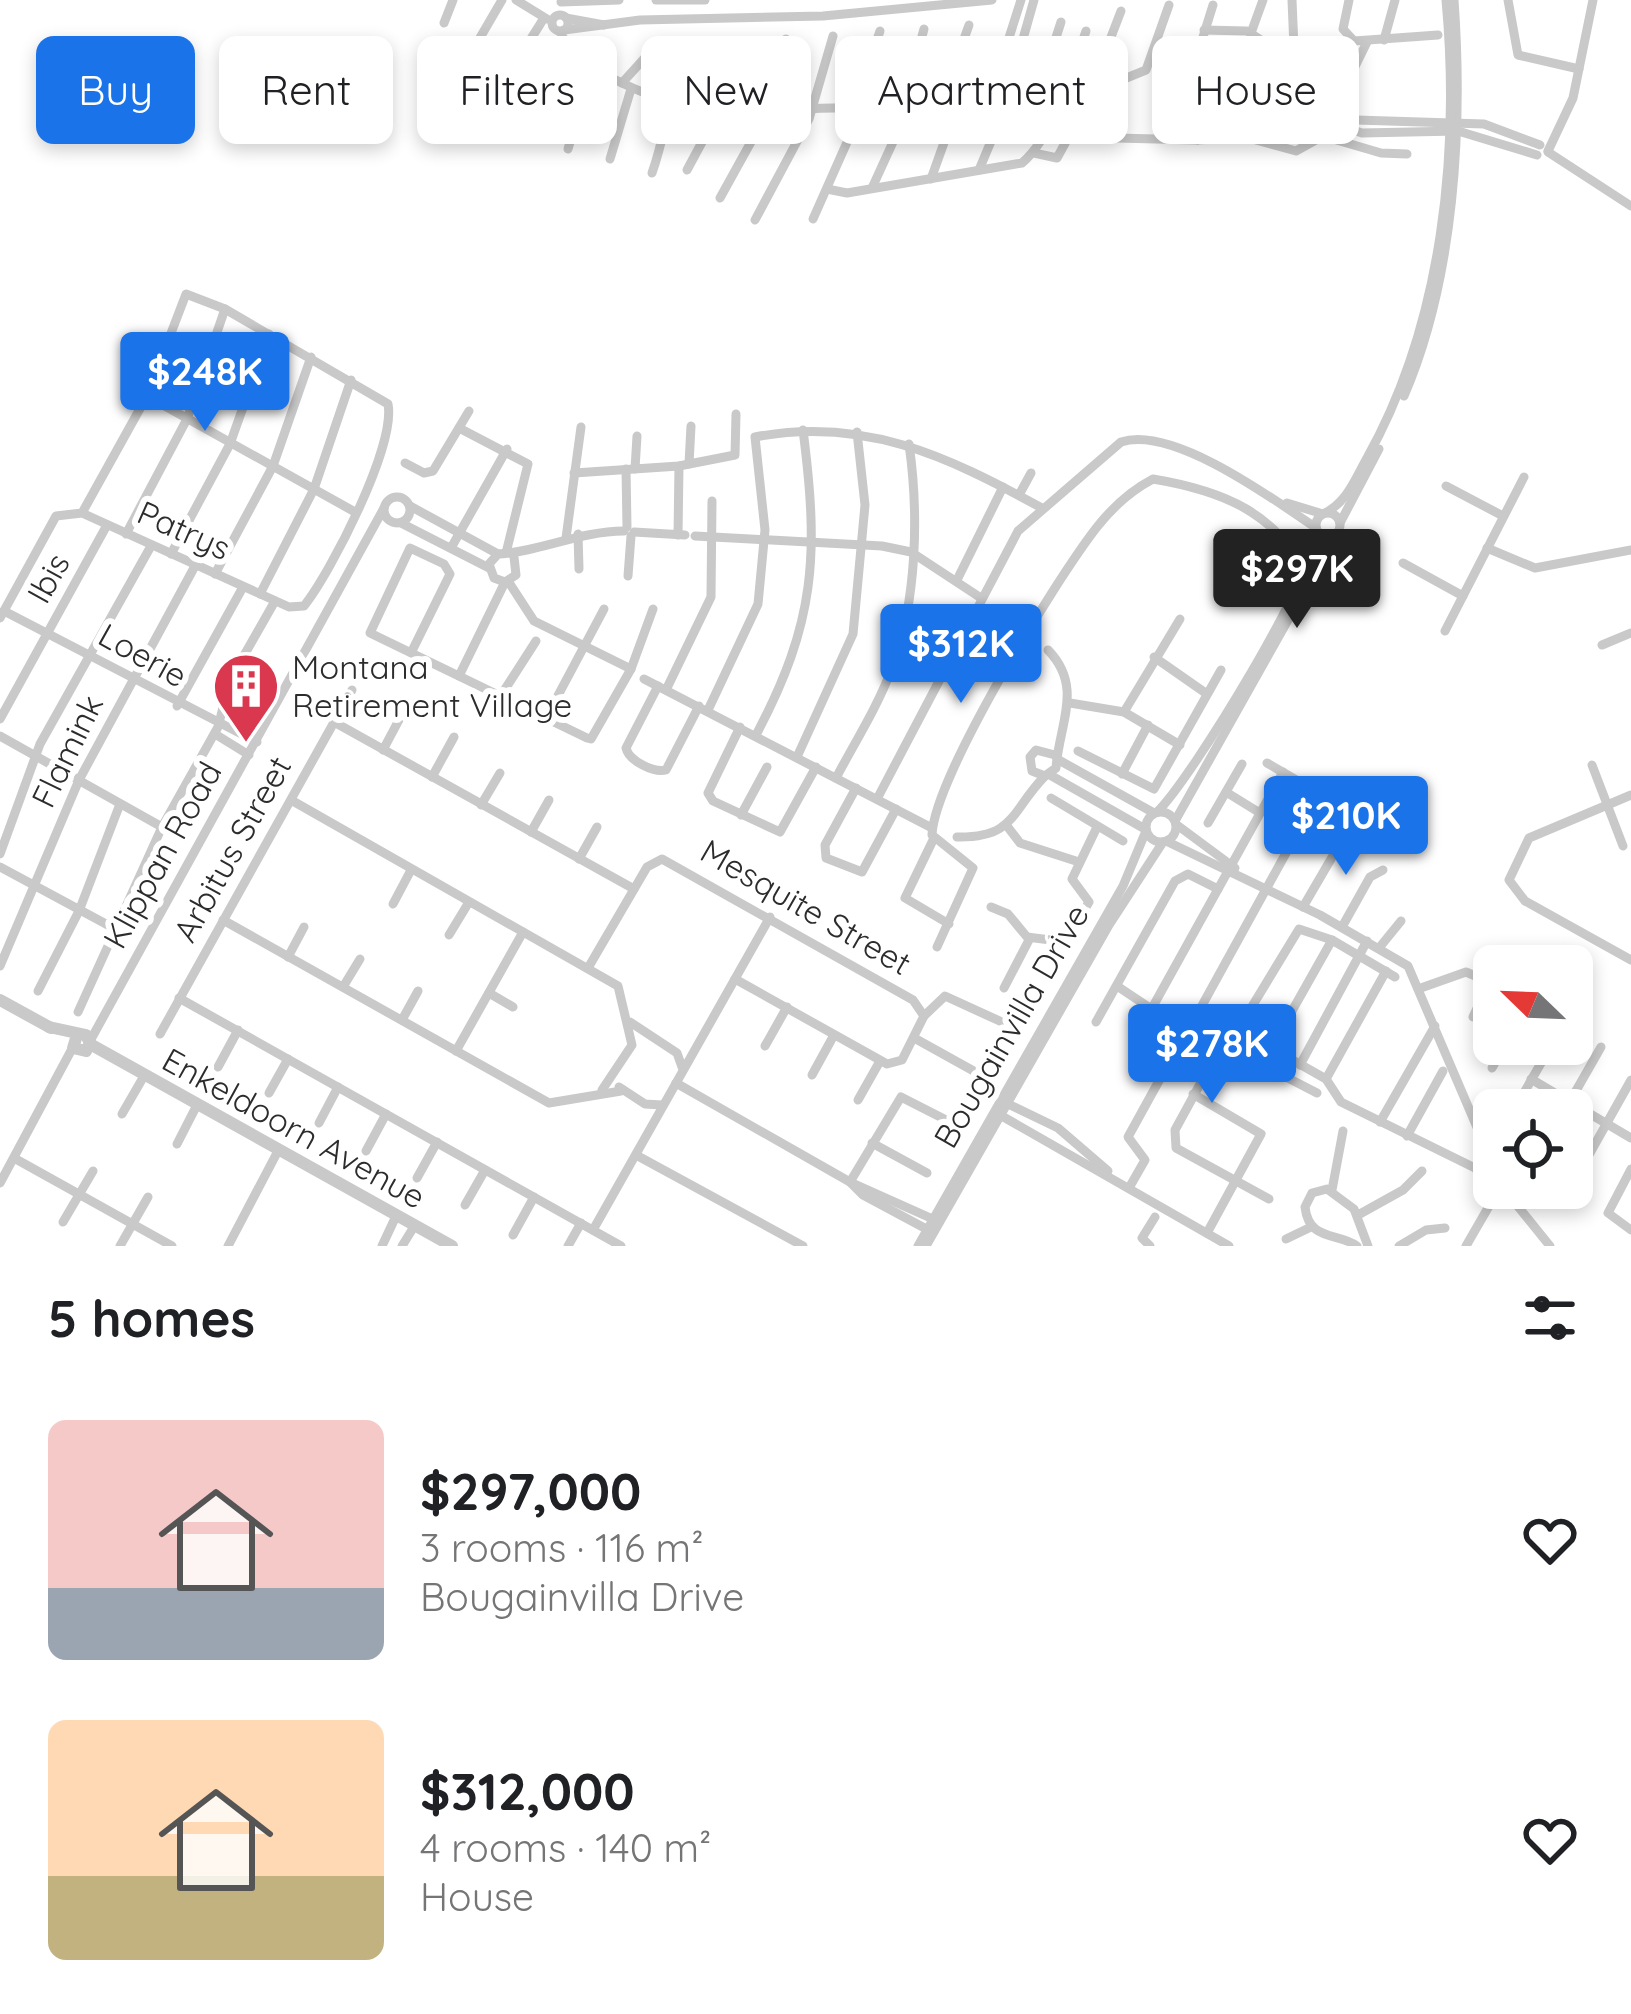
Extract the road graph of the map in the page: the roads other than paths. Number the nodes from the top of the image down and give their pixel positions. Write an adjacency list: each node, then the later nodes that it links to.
1 (434, 0): 21 (street)
2 (502, 0): 37 (street)
3 (516, 0): 27 (street)
4 (619, 0): 19 (street)
5 (656, 0): 6 (street)
6 (705, 0)
7 (737, 0): 25 (street)
8 (828, 0): 26 (street)
9 (992, 0): 20 (street)
10 (1021, 0): 44 (street)
11 (1034, 0): 45 (street)
12 (1263, 0): 35 (street)
13 (1292, 0): 61 (street)
14 (1349, 0): 52 (street)
15 (1395, 0): 51 (street)
16 (1450, 0): 61 (street, Bougainvilla Drive)
17 (1508, 0): 55 (street)
18 (1594, 0): 55 (street)
19 (558, 1): 27 (street)
20 (964, 1): 26 (street)
21 (451, 4): 29 (street)
22 (1168, 5): 56 (street)
23 (1213, 5): 32 (street)
24 (1121, 11): 48 (street)
25 (738, 16): 26 (street); 27 (street)
26 (823, 16)
27 (558, 22): 38 (street); 39 (street)
28 (1061, 22): 46 (street)
29 (443, 23)
30 (969, 25): 43 (street)
31 (923, 29): 42 (street)
32 (1204, 30): 35 (street); 49 (street)
33 (880, 31): 41 (street)
34 (1086, 31): 47 (street)
35 (1251, 33): 50 (street)
36 (1438, 35): 51 (street)
37 (481, 36)
38 (545, 36)
39 (565, 36)
40 (833, 36): 60 (street)
41 (878, 36)
42 (921, 36)
43 (965, 36)
44 (1016, 36)
45 (1020, 36)
46 (1056, 36)
47 (1084, 36)
48 (1111, 36)
49 (1202, 36)
50 (1255, 36)
51 (1384, 40): 52 (street)
52 (1367, 42): 53 (street)
53 (1359, 58)
54 (641, 66): 58 (street)
55 (1579, 69): 77 (street)
56 (1128, 77)
57 (617, 82): 58 (street)
58 (627, 86): 59 (street); 80 (street)
59 (641, 92)
60 (811, 106)
61 (1453, 127): 77 (street); 93 (street, Bougainvilla Drive)
62 (569, 144): 76 (street)
63 (662, 144): 83 (street)
64 (700, 144): 81 (street)
65 (748, 144): 87 (street)
66 (796, 144): 90 (street)
67 (846, 144): 86 (street)
68 (892, 144): 85 (street)
69 (944, 144): 84 (street)
70 (990, 144): 82 (street)
71 (1038, 144): 78 (street)
72 (1065, 144): 78 (street)
73 (1270, 144): 74 (street)
74 (1309, 144)
75 (1349, 144): 79 (street)
76 (568, 149)
77 (1543, 151): 88 (street)
78 (1034, 153): 82 (street)
79 (1407, 154)
80 (610, 159)
81 (688, 170)
82 (979, 170): 84 (street)
83 (652, 173)
84 (931, 179): 85 (street)
85 (872, 188): 86 (street)
86 (827, 189): 89 (street)
87 (720, 198)
88 (1631, 206)
89 (813, 219)
90 (755, 220)
91 (225, 309): 92 (street); 96 (street); 99 (street)
92 (269, 334): 94 (street); 106 (street)
93 (1414, 354): 127 (street, Bougainvilla Drive); 133 (street, Bougainvilla Drive)
94 (311, 357): 95 (street); 111 (street)
95 (351, 380): 118 (street); 125 (street)
96 (147, 396): 99 (street); 126 (street)
97 (469, 411): 102 (street)
98 (736, 414): 110 (street)
99 (187, 419): 106 (street); 136 (street)
100 (691, 426): 110 (street)
101 (580, 427): 113 (street)
102 (459, 428): 108 (street); 109 (street)
103 (803, 430): 104 (street); 142 (street); 143 (street)
104 (857, 432): 107 (street); 144 (street)
105 (637, 436): 112 (street)
106 (230, 444): 111 (street); 150 (street)
107 (909, 444): 117 (street); 149 (street)
108 (507, 449): 134 (street); 151 (street)
109 (405, 463)
110 (684, 465): 112 (street); 139 (street)
111 (273, 466): 118 (street); 156 (street)
112 (631, 469): 113 (street); 135 (street)
113 (574, 473): 141 (street)
114 (1031, 473): 119 (street)
115 (1524, 477): 128 (street)
116 (1446, 486): 128 (street)
117 (1003, 487): 119 (street); 159 (street)
118 (314, 489): 125 (street); 162 (street)
119 (1019, 495): 123 (street)
120 (1273, 499): 123 (street); 127 (street); 132 (street)
121 (712, 501): 140 (street)
122 (410, 506): 124 (street); 130 (street); 134 (street)
123 (1040, 507): 164 (street)
124 (384, 508): 129 (street); 138 (street, Klippan Road)
125 (355, 512): 165 (street, Patrys)
126 (82, 513): 131 (street, Patrys); 168 (street)
127 (1323, 514): 132 (street, Bougainvilla Drive); 133 (street)
128 (1504, 516): 147 (street)
129 (388, 520): 130 (street); 138 (street, Klippan Road)
130 (400, 523): 146 (street)
131 (107, 525): 136 (street, Patrys); 172 (street, Ibis)
132 (1316, 528): 133 (street); 157 (street, Bougainvilla Drive)
133 (1339, 528): 157 (street, Bougainvilla Drive)
134 (460, 531): 146 (street); 151 (street)
135 (629, 531): 137 (street); 139 (street); 158 (street)
136 (126, 534): 145 (street, Patrys)
137 (578, 534): 141 (street); 155 (street)
138 (370, 535): 204 (street, Klippan Road)
139 (686, 535): 140 (street)
140 (715, 537): 142 (street); 185 (street)
141 (566, 538): 151 (street)
142 (764, 539): 143 (street); 191 (street)
143 (814, 541): 144 (street); 200 (street)
144 (863, 544): 149 (street); 211 (street)
145 (151, 546): 150 (street, Patrys); 178 (street)
146 (451, 548): 154 (street)
147 (1487, 548): 148 (street); 163 (street)
148 (1631, 550)
149 (911, 553): 159 (street); 224 (street)
150 (171, 554): 153 (street, Patrys)
151 (506, 554): 154 (street); 160 (street)
152 (1403, 563): 163 (street)
153 (195, 566): 156 (street, Patrys); 184 (street, Flamink)
154 (489, 568): 160 (street)
155 (579, 569)
156 (215, 574): 161 (street, Patrys)
157 (1308, 574): 238 (street, Bougainvilla Drive); 242 (street, Bougainvilla Drive); 250 (street)
158 (628, 576)
159 (957, 580): 164 (street)
160 (506, 581): 175 (street); 182 (street)
161 (243, 587): 162 (street, Patrys); 190 (street)
162 (260, 594): 165 (street, Patrys)
163 (1463, 596): 170 (street)
164 (981, 598): 231 (street)
165 (275, 601): 199 (street)
166 (604, 609): 175 (street)
167 (653, 609): 180 (street)
168 (2, 615): 172 (street, Loerie)
169 (1180, 619): 179 (street)
170 (1444, 631)
171 (1631, 633): 174 (street)
172 (48, 634): 178 (street, Loerie); 195 (street, Ibis)
173 (536, 641): 188 (street)
174 (1602, 645)
175 (588, 647): 180 (street); 194 (street)
176 (1048, 650): 189 (street)
177 (411, 653): 177 (street); 182 (street)
178 (90, 656): 184 (street, Loerie); 209 (street)
179 (1154, 657): 187 (street); 192 (street)
180 (631, 669): 194 (street)
181 (1221, 670): 187 (street)
182 (458, 676): 188 (street)
183 (644, 679): 185 (street)
184 (134, 680): 190 (street, Loerie); 225 (street, Flamink)
185 (662, 688): 191 (street); 191 (street)
186 (352, 690): 196 (street, Arbitus Street)
187 (1208, 694): 205 (street)
188 (500, 697): 194 (street)
189 (1070, 704): 192 (street); 202 (street)
190 (177, 706): 199 (street, Loerie)
191 (704, 708): 198 (street)
192 (1124, 712): 197 (street)
193 (400, 718): 207 (street)
194 (546, 718)
195 (0, 719)
196 (334, 722): 207 (street); 232 (street, Arbitus Street)
197 (1148, 725): 205 (street); 221 (street)
198 (740, 727): 200 (street); 240 (street)
199 (217, 729): 204 (street, Loerie); 210 (street, Loerie); 246 (street)
200 (756, 735): 211 (street)
201 (0, 736): 209 (street)
202 (1058, 736): 206 (street); 212 (street)
203 (454, 737): 223 (street)
204 (257, 742): 210 (street, Klippan Road)
205 (1180, 745): 221 (street)
206 (1040, 748): 212 (street); 218 (street)
207 (383, 750): 223 (street)
208 (1078, 751): 221 (street)
209 (35, 755): 225 (street); 255 (street)
210 (249, 755): 319 (street, Klippan Road)
211 (797, 757): 217 (street)
212 (1056, 757): 222 (street); 238 (street)
213 (1267, 763): 219 (street)
214 (1242, 764): 228 (street)
215 (1592, 765): 236 (street)
216 (767, 767): 240 (street)
217 (816, 767): 224 (street); 240 (street)
218 (1030, 767): 222 (street); 227 (street)
219 (1283, 772): 239 (street); 265 (street)
220 (500, 773): 235 (street)
221 (1122, 774)
222 (1047, 776): 227 (street); 248 (street)
223 (432, 777): 235 (street)
224 (836, 778): 226 (street)
225 (79, 780): 234 (street); 262 (street, Flamink)
226 (856, 788): 231 (street); 237 (street)
227 (1031, 790): 244 (street)
228 (1226, 792): 239 (street); 243 (street)
229 (1631, 795): 236 (street)
230 (1051, 798): 245 (street)
231 (878, 799): 237 (street)
232 (291, 800): 259 (street); 272 (street, Arbitus Street)
233 (549, 800): 249 (street)
234 (120, 804): 246 (street); 270 (street)
235 (481, 805): 249 (street)
236 (1608, 805): 254 (street); 288 (street)
237 (896, 809): 250 (street)
238 (1156, 812): 242 (street); 248 (street, Bougainvilla Drive)
239 (1260, 813): 260 (street)
240 (741, 815)
241 (1365, 816): 269 (street)
242 (1176, 823): 253 (street, Bougainvilla Drive); 260 (street)
243 (1208, 823)
244 (1007, 826): 251 (street); 257 (street)
245 (1097, 826): 252 (street); 257 (street)
246 (162, 827): 277 (street)
247 (597, 827): 256 (street)
248 (1146, 830): 253 (street); 355 (street, Bougainvilla Drive)
249 (531, 832): 256 (street)
250 (933, 833): 274 (street); 274 (street)
251 (957, 837)
252 (1123, 841)
253 (1164, 842): 260 (street); 355 (street, Bougainvilla Drive)
254 (1623, 845)
255 (0, 854)
256 (579, 859): 263 (street)
257 (1078, 862): 280 (street)
258 (0, 867): 262 (street)
259 (411, 869): 266 (street); 267 (street)
260 (1232, 870): 264 (street); 265 (street)
261 (1383, 870): 276 (street)
262 (37, 887): 270 (street); 289 (street, Flamink)
263 (634, 889): 271 (street, Mesquite Street); 290 (street)
264 (1218, 889): 293 (street); 304 (street)
265 (1269, 890): 269 (street); 313 (street)
266 (469, 902): 278 (street); 279 (street)
267 (393, 904)
268 (991, 907): 280 (street)
269 (1303, 907): 276 (street)
270 (79, 911): 277 (street); 297 (street)
271 (770, 917): 292 (street); 306 (street, Mesquite Street)
272 (223, 920): 285 (street); 300 (street, Arbitus Street)
273 (1401, 922): 284 (street)
274 (949, 923): 283 (street)
275 (304, 927): 285 (street)
276 (1342, 927): 282 (street)
277 (119, 931): 305 (street)
278 (523, 932): 290 (street); 299 (street)
279 (449, 935)
280 (1030, 938): 296 (street)
281 (1332, 940): 286 (street); 325 (street); 325 (street)
282 (1366, 940): 284 (street); 286 (street)
283 (937, 946)
284 (1378, 948): 294 (street)
285 (288, 956): 295 (street)
286 (1359, 956): 330 (street); 342 (street)
287 (360, 959): 295 (street)
288 (1631, 959)
289 (0, 966)
290 (588, 968): 308 (street)
291 (1473, 973): 294 (street)
292 (735, 979): 303 (street); 323 (street)
293 (1117, 986): 304 (street); 309 (street)
294 (1424, 987): 311 (street)
295 (344, 988): 307 (street)
296 (1004, 988)
297 (38, 991)
298 (418, 991): 307 (street)
299 (489, 993): 302 (street); 326 (street)
300 (179, 998): 312 (street); 314 (street, Arbitus Street)
301 (0, 1000): 319 (street, Enkeldoorn Avenue)
302 (513, 1007)
303 (787, 1007): 315 (street); 321 (street)
304 (1152, 1009): 313 (street); 317 (street)
305 (78, 1012)
306 (924, 1016): 310 (street); 318 (street)
307 (402, 1020): 326 (street)
308 (630, 1022): 316 (street); 320 (street)
309 (1096, 1022)
310 (1004, 1023)
311 (1435, 1026): 362 (street); 365 (street)
312 (238, 1030): 327 (street); 333 (street)
313 (1186, 1032): 328 (street)
314 (160, 1034)
315 (834, 1035): 329 (street); 337 (street)
316 (649, 1036): 320 (street); 324 (street)
317 (1136, 1037)
318 (916, 1039): 329 (street); 336 (street)
319 (82, 1043): 338 (street, Enkeldoorn Avenue); 379 (street, Klippan Road)
320 (632, 1045): 339 (street)
321 (765, 1046)
322 (1601, 1047): 348 (street)
323 (695, 1048): 324 (street); 340 (street)
324 (673, 1050): 340 (street)
325 (1270, 1050): 330 (street)
326 (456, 1051): 349 (street)
327 (288, 1059): 345 (street); 351 (street)
328 (1172, 1060)
329 (880, 1061): 354 (street)
330 (1300, 1065): 342 (street)
331 (1494, 1065): 334 (street)
332 (1539, 1065): 343 (street)
333 (218, 1067)
334 (1492, 1068)
335 (1443, 1071): 370 (street)
336 (979, 1074)
337 (812, 1075)
338 (144, 1076): 357 (street, Enkeldoorn Avenue); 360 (street)
339 (614, 1077): 349 (street); 350 (street)
340 (679, 1078): 358 (street); 389 (street)
341 (1160, 1079): 391 (street)
342 (1326, 1079): 365 (street)
343 (1531, 1079): 346 (street); 347 (street)
344 (1631, 1080): 368 (street)
345 (338, 1087): 361 (street); 366 (street)
346 (1526, 1089)
347 (1544, 1089)
348 (1577, 1089)
349 (602, 1090): 350 (street)
350 (621, 1091): 356 (street)
351 (269, 1093)
352 (1317, 1093): 353 (street)
353 (1193, 1094): 388 (street); 388 (street)
354 (858, 1100)
355 (1003, 1101): 359 (street, Bougainvilla Drive); 386 (street)
356 (645, 1103): 358 (street); 363 (street)
357 (197, 1105): 374 (street); 376 (street, Enkeldoorn Avenue)
358 (662, 1106): 363 (street)
359 (997, 1113): 386 (street); 407 (street, Bougainvilla Drive)
360 (122, 1114)
361 (386, 1114): 372 (street); 377 (street)
362 (1473, 1117)
363 (655, 1118): 378 (street)
364 (1593, 1118): 368 (street)
365 (1380, 1122): 370 (street)
366 (319, 1123)
367 (954, 1124): 373 (street)
368 (1607, 1124): 371 (street); 375 (street)
369 (1343, 1131): 392 (street)
370 (1407, 1136): 380 (street)
371 (1631, 1138)
372 (436, 1142): 382 (street); 387 (street)
373 (872, 1143): 385 (street); 389 (street)
374 (177, 1144)
375 (1593, 1148)
376 (279, 1149): 400 (street, Enkeldoorn Avenue); 418 (street)
377 (367, 1151)
378 (636, 1155): 411 (street); 424 (street)
379 (14, 1158): 390 (street, Klippan Road); 393 (street)
380 (1473, 1167)
381 (1631, 1168): 410 (street)
382 (485, 1170): 395 (street); 397 (street)
383 (93, 1171): 393 (street)
384 (1422, 1171): 401 (street)
385 (927, 1174)
386 (1112, 1176): 391 (street)
387 (417, 1178)
388 (1238, 1181): 396 (street); 412 (street)
389 (850, 1182): 407 (street)
390 (0, 1183)
391 (1129, 1188): 412 (street)
392 (1332, 1190): 401 (street); 408 (street)
393 (79, 1194): 403 (street); 405 (street)
394 (148, 1197): 405 (street)
395 (534, 1197): 404 (street); 413 (street)
396 (1269, 1199)
397 (465, 1205)
398 (1487, 1209): 431 (street)
399 (1519, 1209): 432 (street)
400 (397, 1214): 406 (street, Enkeldoorn Avenue); 419 (street)
401 (1358, 1215): 429 (street)
402 (1155, 1217): 426 (street)
403 (63, 1222)
404 (580, 1223): 411 (street); 422 (street)
405 (133, 1224): 416 (street); 417 (street)
406 (415, 1225): 420 (street); 421 (street, Enkeldoorn Avenue)
407 (933, 1226): 425 (street, Bougainvilla Drive)
408 (1311, 1226): 414 (street); 415 (street)
409 (1445, 1228): 430 (street)
410 (1631, 1230)
411 (593, 1231): 423 (street)
412 (1207, 1233): 427 (street)
413 (513, 1235)
414 (1286, 1239)
415 (1325, 1242): 428 (street)
416 (120, 1246)
417 (172, 1246)
418 (228, 1246)
419 (382, 1246)
420 (402, 1246)
421 (452, 1246)
422 (568, 1246)
423 (620, 1246)
424 (803, 1246)
425 (922, 1246)
426 (1150, 1246)
427 (1229, 1246)
428 (1357, 1246)
429 (1368, 1246)
430 (1399, 1246)
431 (1466, 1246)
432 (1550, 1246)

